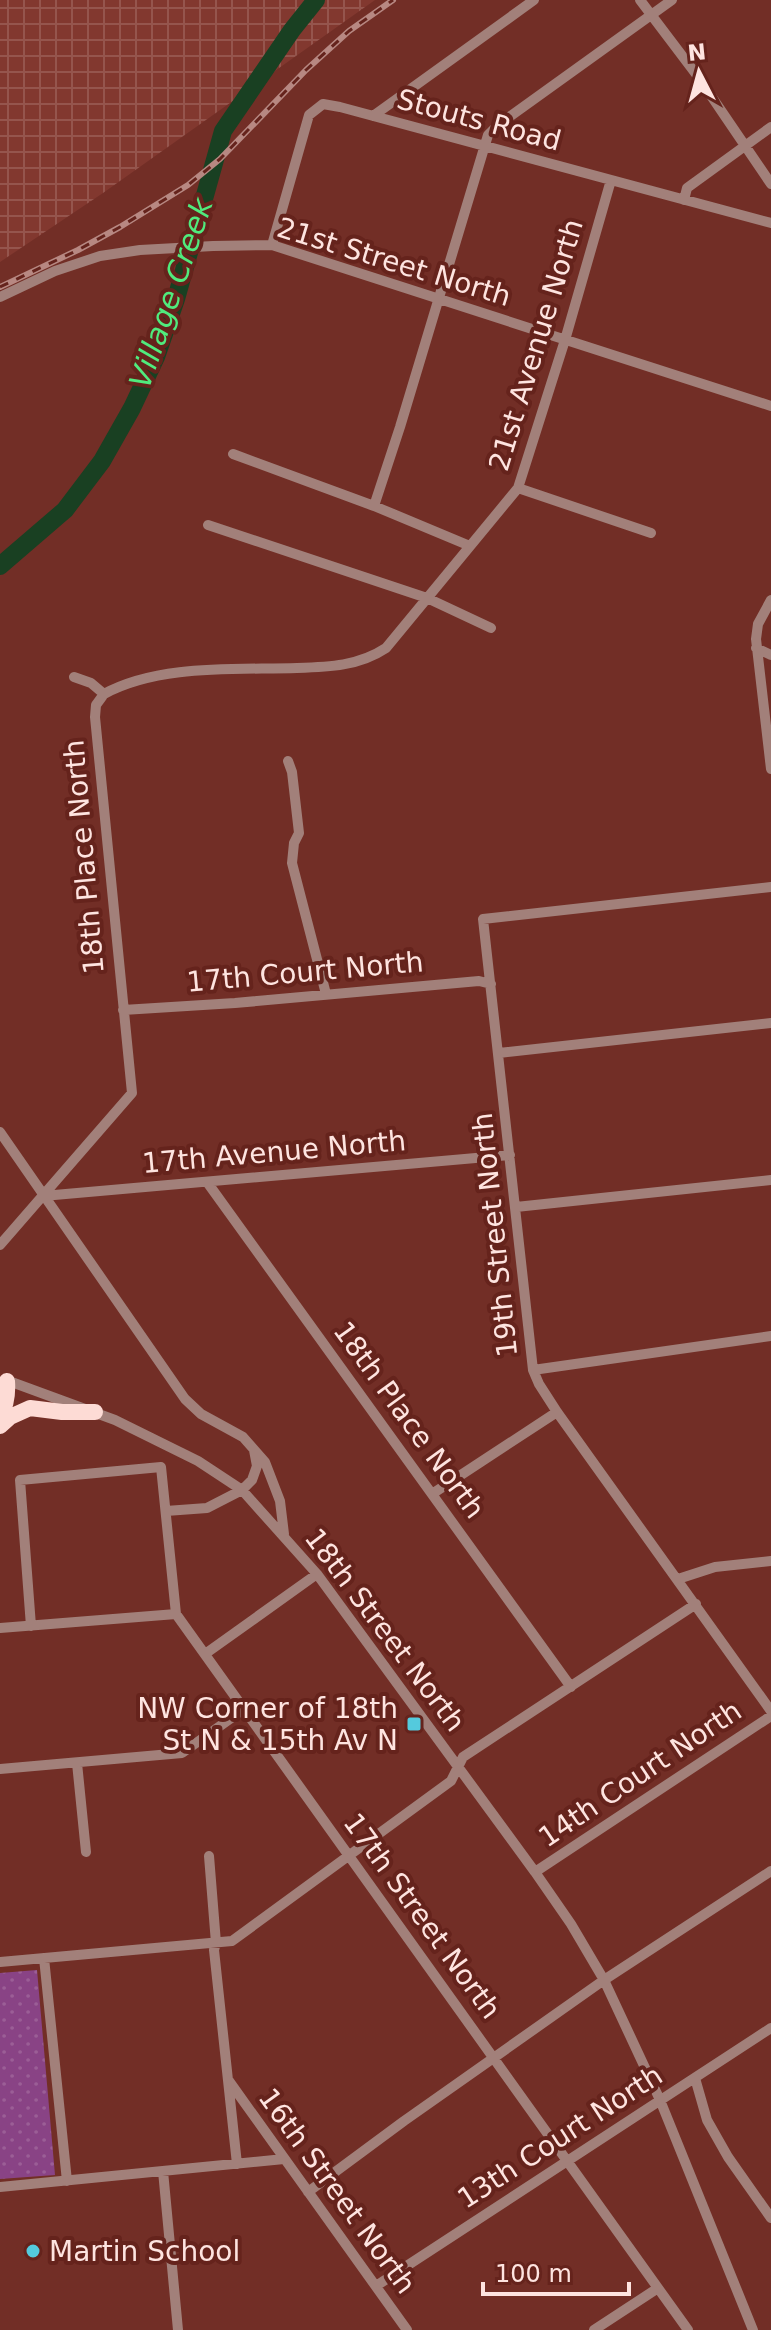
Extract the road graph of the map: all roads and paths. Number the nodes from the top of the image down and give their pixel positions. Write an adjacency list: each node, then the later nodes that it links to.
1 (534, 0): 5 (street)
2 (640, 0): 4 (street)
3 (672, 0): 4 (street)
4 (651, 15): 7 (street); 8 (street)
5 (373, 116): 8 (street, Stouts Road); 13 (street, Stouts Road)
6 (771, 127): 7 (street)
7 (744, 145): 10 (street); 11 (street)
8 (484, 146): 9 (street, Stouts Road); 15 (street)
9 (611, 180): 11 (street, Stouts Road); 16 (street, 21st Avenue North)
10 (771, 184)
11 (684, 200): 12 (street, Stouts Road)
12 (771, 223)
13 (272, 245): 14 (street, 21st Street North); 15 (street, 21st Street North)
14 (0, 297)
15 (439, 300): 16 (street, 21st Street North); 20 (street)
16 (565, 340): 17 (street, 21st Street North); 19 (street, 21st Avenue North)
17 (771, 406)
18 (233, 454): 20 (street)
19 (518, 488): 22 (street); 23 (street, 21st Avenue North)
20 (374, 506): 23 (street)
21 (208, 525): 24 (street)
22 (651, 533)
23 (470, 546): 24 (street, 21st Avenue North)
24 (427, 598): 26 (street); 30 (street, 21st Avenue North)
25 (771, 600): 27 (street)
26 (491, 628)
27 (756, 648): 28 (street); 32 (street)
28 (771, 655)
29 (74, 677): 30 (street)
30 (104, 694): 36 (street, 18th Place North)
31 (288, 761): 35 (street)
32 (771, 769)
33 (771, 887): 34 (street, 19th Street North)
34 (491, 984): 35 (street, 17th Court North); 38 (street, 19th Street North)
35 (326, 994): 36 (street, 17th Court North)
36 (123, 1010): 43 (street, 18th Place North)
37 (771, 1023): 38 (street)
38 (499, 1053): 40 (street, 19th Street North)
39 (0, 1132): 43 (street, 18th Street North)
40 (510, 1155): 42 (street, 17th Avenue North); 44 (street, 19th Street North)
41 (771, 1180): 44 (street)
42 (207, 1182): 43 (street, 17th Avenue North); 55 (street, 18th Place North)
43 (43, 1196): 45 (street); 53 (street, 18th Street North)
44 (516, 1207): 47 (street, 19th Street North)
45 (0, 1245)
46 (771, 1336): 47 (street)
47 (533, 1370): 50 (street, 19th Street North)
48 (3, 1380): 49 (street); 51 (highway)
49 (95, 1412): 52 (highway); 54 (street)
50 (557, 1412): 55 (street); 60 (street, 19th Street North)
51 (0, 1417)
52 (0, 1426)
53 (254, 1448): 54 (street); 57 (street, 18th Street North)
54 (242, 1490): 56 (street); 57 (street)
55 (432, 1494): 66 (street, 18th Place North)
56 (166, 1511): 62 (street); 63 (street)
57 (284, 1536): 59 (street, 18th Street North)
58 (771, 1561): 60 (street)
59 (317, 1574): 65 (street); 70 (street, 18th Street North)
60 (678, 1579): 61 (street, 19th Street North)
61 (696, 1604): 66 (street); 68 (street, 19th Street North)
62 (176, 1614): 63 (street); 65 (street, 17th Street North)
63 (31, 1626): 64 (street)
64 (0, 1628)
65 (205, 1654): 67 (street, 17th Street North)
66 (571, 1687): 70 (street)
67 (244, 1709): 69 (street); 74 (street, 17th Street North)
68 (771, 1713): 76 (street, 14th Court North)
69 (77, 1763): 71 (street); 72 (street)
70 (457, 1766): 74 (street); 76 (street, 18th Street North)
71 (0, 1769)
72 (86, 1852)
73 (209, 1856): 77 (street, 16th Street North)
74 (349, 1856): 77 (street); 82 (street, 17th Street North)
75 (771, 1871): 80 (street)
76 (535, 1872): 80 (street, 18th Street North)
77 (216, 1943): 78 (street); 84 (street, 16th Street North)
78 (44, 1958): 79 (street); 90 (street)
79 (0, 1962)
80 (604, 1980): 82 (street); 85 (street, 18th Street North)
81 (771, 2028): 83 (street, 13th Court North)
82 (494, 2058): 87 (street, 17th Street North); 92 (street)
83 (695, 2078): 85 (street, 13th Court North); 93 (street)
84 (228, 2081): 86 (street, 16th Street North); 88 (street, 16th Street North)
85 (660, 2100): 87 (street, 13th Court North); 100 (street, 18th Street North)
86 (284, 2159): 88 (street); 92 (street, 16th Street North)
87 (567, 2161): 94 (street, 13th Court North); 95 (street, 17th Street North)
88 (237, 2164): 89 (street)
89 (163, 2171): 90 (street); 96 (street)
90 (67, 2181): 91 (street)
91 (0, 2187)
92 (308, 2192): 94 (street, 16th Street North)
93 (771, 2218)
94 (376, 2286): 97 (street, 16th Street North)
95 (658, 2288): 98 (street); 99 (street, 17th Street North)
96 (178, 2330)
97 (407, 2330)
98 (594, 2330)
99 (688, 2330)
100 (753, 2330)

